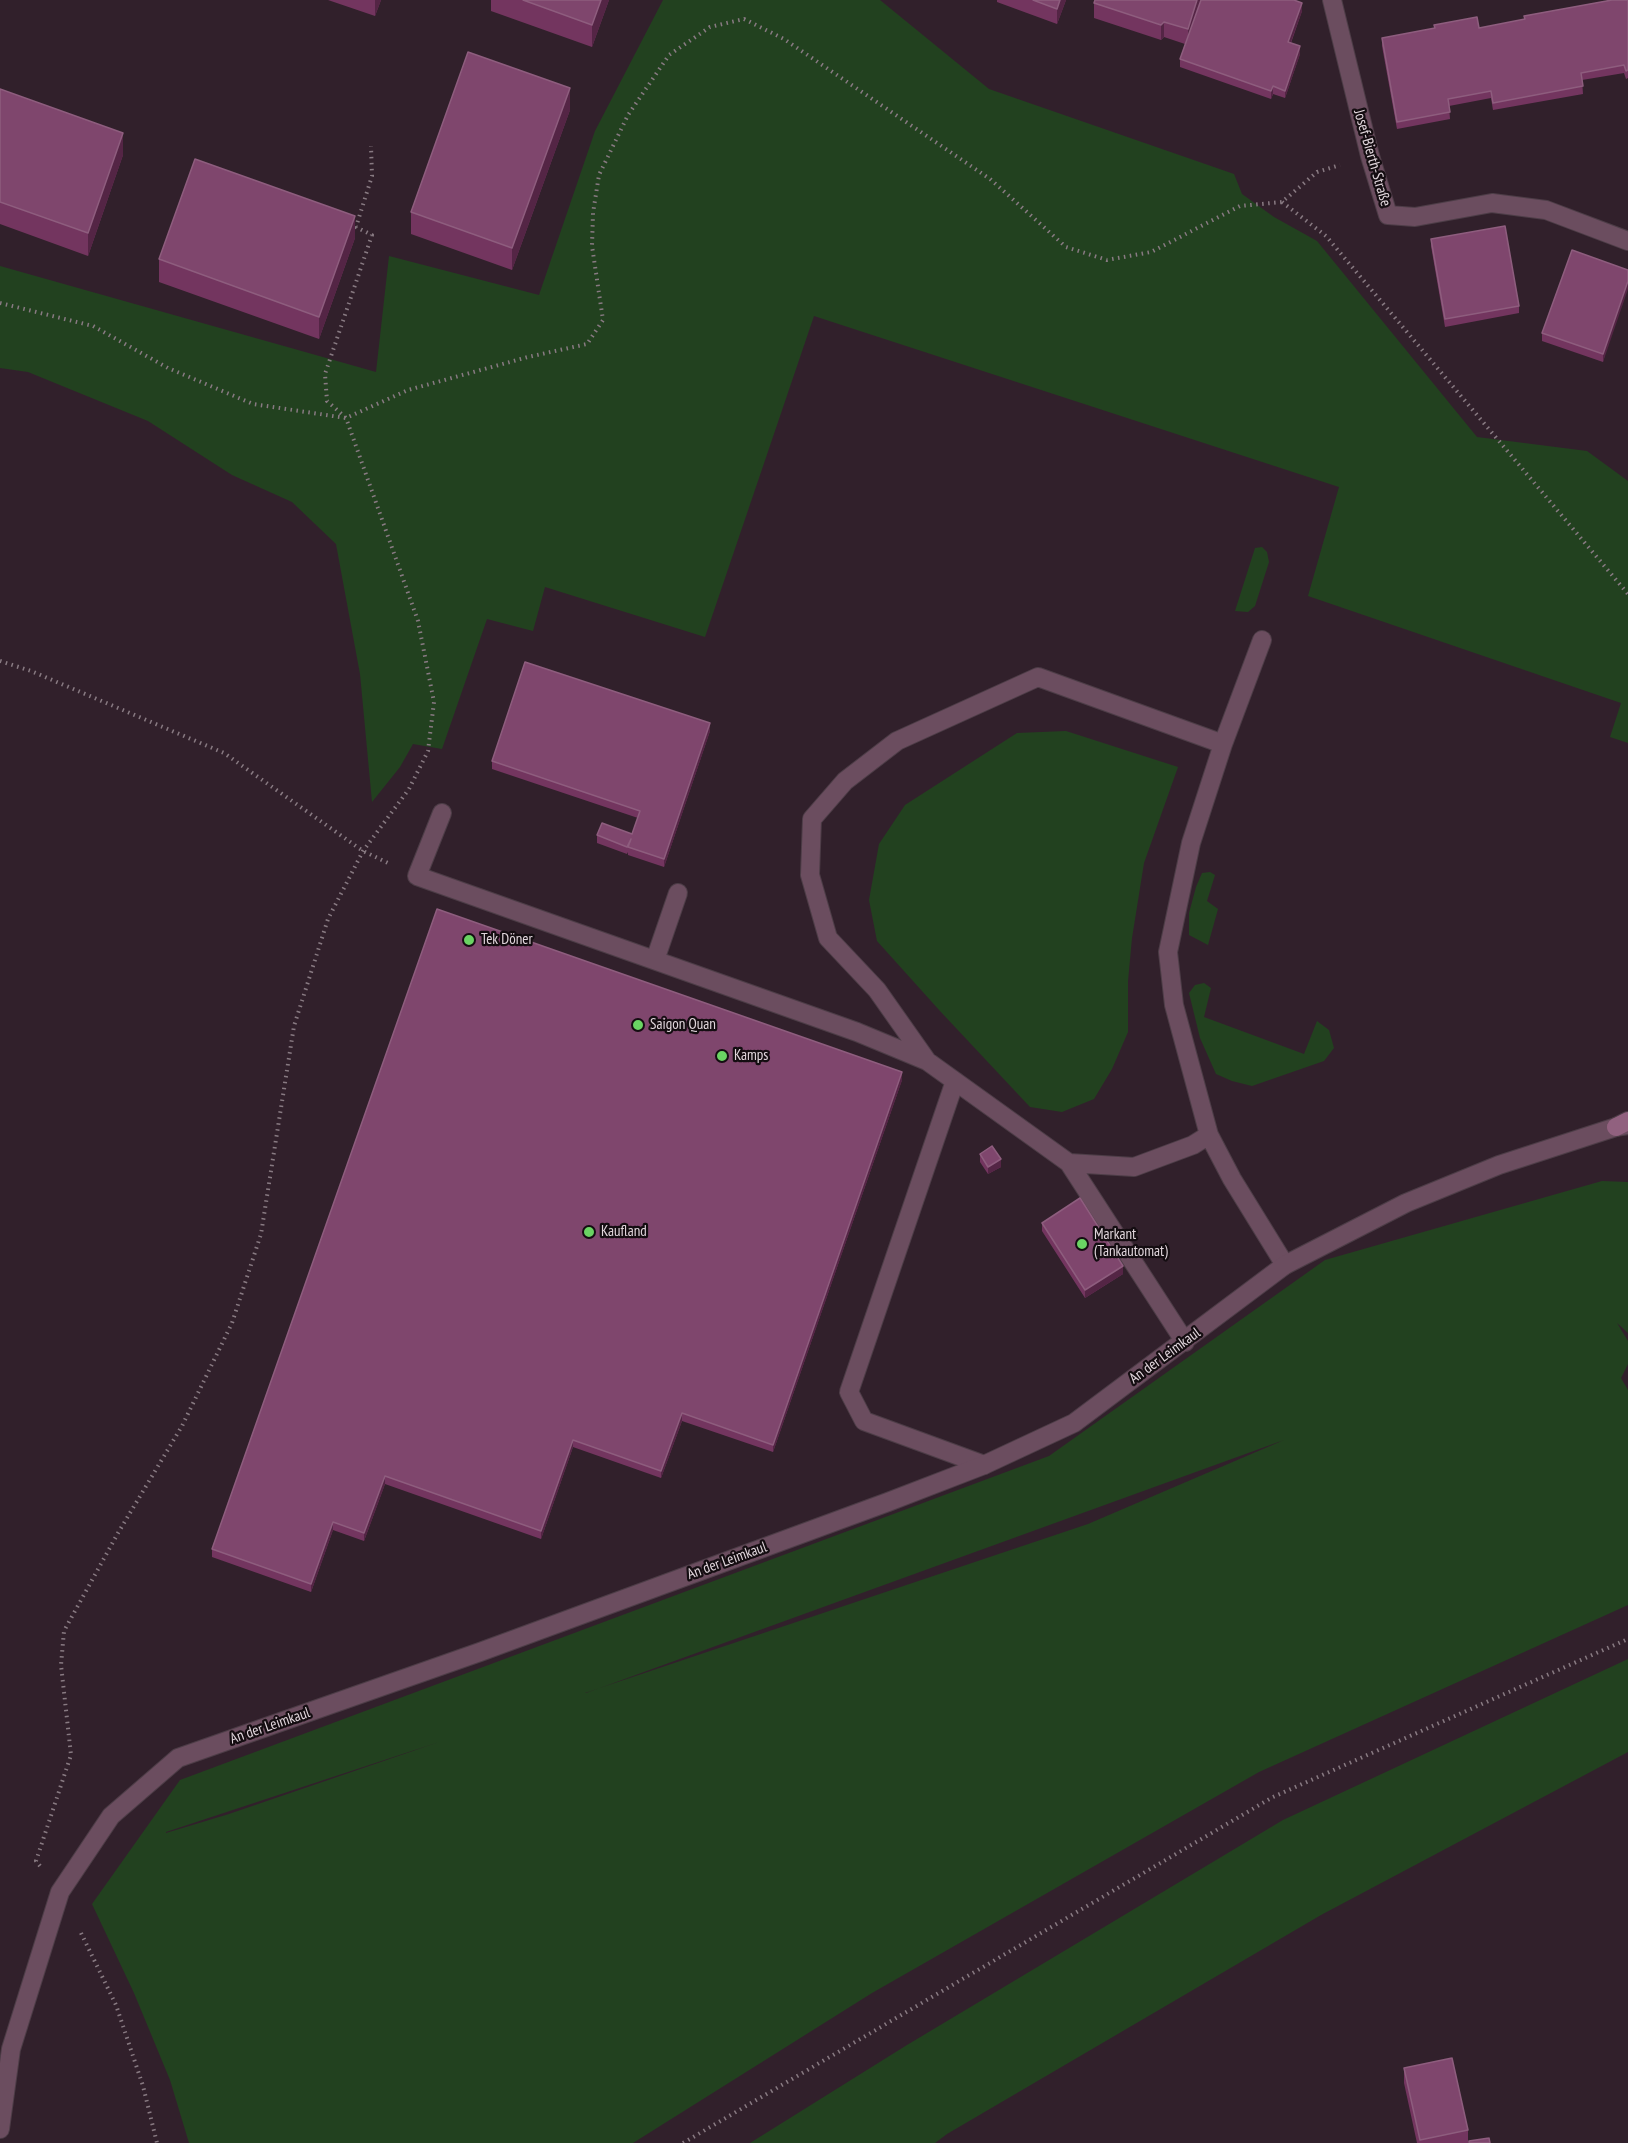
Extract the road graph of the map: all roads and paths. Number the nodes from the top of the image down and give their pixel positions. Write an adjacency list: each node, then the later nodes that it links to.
1 (1332, 0): 3 (street, Josef-Bierth-Straße)
2 (371, 146): 7 (path)
3 (1370, 156): 4 (path); 5 (street, Josef-Bierth-Straße)
4 (1282, 202): 7 (path); 8 (path)
5 (1628, 241)
6 (0, 303): 7 (path)
7 (346, 418): 13 (path)
8 (1628, 594)
9 (1262, 640): 11 (street)
10 (0, 661): 13 (path)
11 (1223, 744): 17 (street); 20 (street)
12 (442, 813): 14 (street)
13 (363, 851): 14 (path); 26 (path)
14 (417, 876): 16 (street)
15 (678, 893): 16 (street)
16 (655, 960): 17 (street)
17 (927, 1061): 18 (street)
18 (955, 1081): 21 (street); 24 (street)
19 (1624, 1124): 22 (street, An der Leimkaul)
20 (1209, 1135): 21 (street); 22 (street)
21 (1069, 1163): 23 (street)
22 (1285, 1265): 23 (street, An der Leimkaul)
23 (1185, 1342): 24 (street, An der Leimkaul)
24 (984, 1465): 26 (street, An der Leimkaul)
25 (1628, 1639): 29 (path)
26 (60, 1892): 27 (street, An der Leimkaul); 28 (path)
27 (0, 2129)
28 (158, 2143)
29 (683, 2143)

